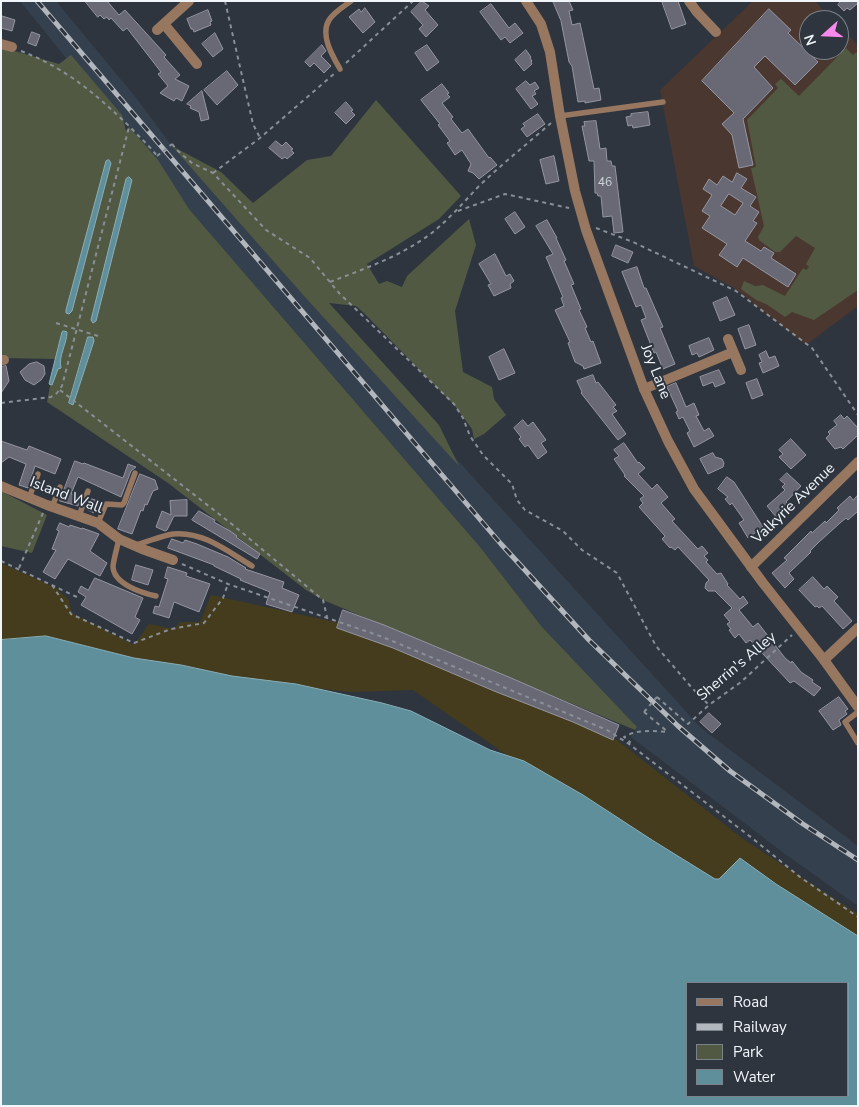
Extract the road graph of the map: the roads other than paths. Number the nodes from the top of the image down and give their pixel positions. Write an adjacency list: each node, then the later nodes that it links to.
1 (189, 1): 8 (street)
2 (350, 1): 9 (lane)
3 (526, 1): 11 (street, Joy Lane)
4 (689, 1): 5 (street)
5 (716, 32)
6 (1, 44): 7 (street)
7 (12, 47)
8 (197, 64)
9 (340, 69)
10 (663, 102): 11 (lane)
11 (560, 116): 15 (street, Joy Lane)
12 (728, 339): 13 (street)
13 (733, 352): 14 (street); 15 (street)
14 (741, 370)
15 (644, 389): 30 (street, Joy Lane)
16 (858, 462): 30 (street, Valkyrie Avenue)
17 (136, 472): 25 (lane)
18 (38, 474): 22 (lane)
19 (1, 486): 22 (street, Island Wall)
20 (60, 487): 23 (lane)
21 (88, 491): 24 (lane)
22 (29, 498): 23 (street, Island Wall)
23 (50, 506): 24 (street, Island Wall)
24 (79, 516): 25 (street, Island Wall)
25 (98, 523): 26 (street, Island Wall)
26 (119, 539): 27 (street, Island Wall); 31 (lane)
27 (133, 546): 28 (street, Island Wall); 29 (lane)
28 (173, 560)
29 (252, 566)
30 (751, 567): 33 (street, Joy Lane)
31 (156, 596)
32 (858, 628): 33 (street)
33 (824, 660): 34 (street, Joy Lane)
34 (858, 707)
35 (858, 712): 36 (lane)
36 (858, 743)

